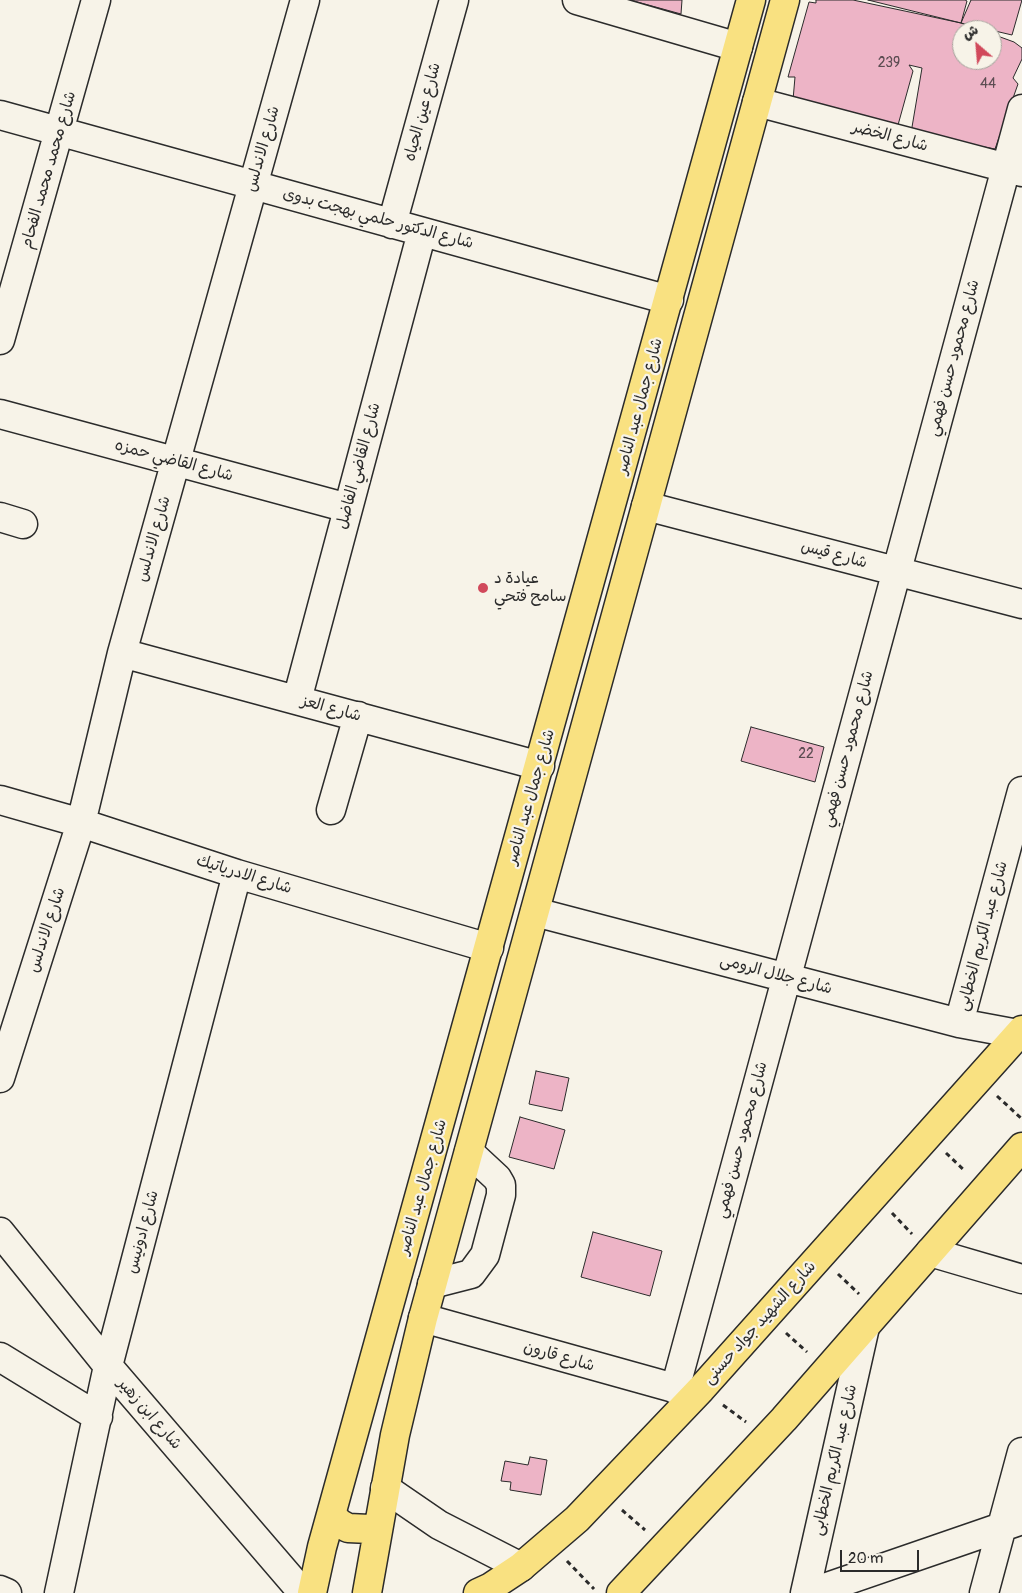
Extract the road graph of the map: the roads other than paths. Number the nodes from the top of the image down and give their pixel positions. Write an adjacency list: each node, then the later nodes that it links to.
1 (96, 0): 11 (street, شارع محمد محمد الفحام)
2 (305, 0): 13 (street, شارع الاندلس)
3 (454, 0): 14 (street, شارع عين الحياه)
4 (577, 0): 7 (street)
5 (751, 0): 7 (main road, شارع جمال عبد الناصر)
6 (785, 0): 8 (main road, شارع جمال عبد الناصر)
7 (738, 47): 16 (main road, شارع جمال عبد الناصر)
8 (757, 102): 12 (street, شارع الخضر); 20 (main road, شارع جمال عبد الناصر)
9 (1022, 109): 12 (street, شارع محمود حسن فهمي)
10 (0, 115): 11 (street, شارع الدكتور حلمي بهجت بدوى)
11 (60, 132): 13 (street, شارع الدكتور حلمي بهجت بدوى); 17 (street, شارع محمد محمد الفحام)
12 (1014, 170): 22 (street, شارع محمود حسن فهمي)
13 (253, 185): 14 (street, شارع الدكتور حلمي بهجت بدوى); 19 (street, شارع الاندلس)
14 (392, 224): 15 (street, شارع الدكتور حلمي بهجت بدوى)
15 (422, 232): 16 (street, شارع الدكتور حلمي بهجت بدوى); 21 (street, شارع القاضي الفاضل)
16 (669, 300): 27 (main road, شارع جمال عبد الناصر)
17 (0, 340)
18 (0, 414): 19 (street, شارع القاضي حمزه)
19 (176, 462): 21 (street, شارع القاضي حمزه); 24 (street, شارع الاندلس)
20 (646, 506): 22 (street, شارع قيس); 33 (main road, شارع جمال عبد الناصر)
21 (348, 508): 25 (street, شارع القاضي الفاضل)
22 (897, 571): 23 (street, شارع قيس); 35 (street, شارع محمود حسن فهمي)
23 (1022, 604)
24 (122, 653): 25 (street, شارع العز); 31 (street, شارع الاندلس)
25 (297, 700): 26 (street, شارع العز)
26 (358, 716): 27 (street, شارع العز); 30 (street)
27 (540, 766): 34 (main road, شارع جمال عبد الناصر)
28 (1022, 791): 36 (street, شارع عبد الكريم الخطابى)
29 (0, 800): 31 (street, شارع الادرياتيك)
30 (331, 810)
31 (81, 823): 32 (street, شارع الادرياتيك); 38 (street, شارع الاندلس)
32 (236, 874): 34 (street, شارع الادرياتيك); 48 (street, شارع ادونيس)
33 (535, 912): 35 (street, شارع جلال الرومى); 40 (main road, شارع جمال عبد الناصر)
34 (490, 948): 53 (main road, شارع جمال عبد الناصر)
35 (786, 978): 36 (street, شارع جلال الرومى); 49 (street, شارع محمود حسن فهمي)
36 (959, 1023): 37 (street, شارع جلال الرومى)
37 (1020, 1032): 49 (main road, شارع الشهيد جواد حسنى)
38 (0, 1078)
39 (1022, 1146): 42 (main road)
40 (468, 1152): 44 (main road, شارع جمال عبد الناصر); 44 (street)
41 (0, 1232): 48 (street, شارع ابن زهير)
42 (930, 1252): 43 (street); 46 (main road)
43 (1022, 1279)
44 (432, 1284): 45 (main road, شارع جمال عبد الناصر)
45 (423, 1318): 49 (street, شارع قارون); 52 (main road, شارع جمال عبد الناصر)
46 (872, 1319): 64 (main road); 65 (street, شارع عبد الكريم الخطابى)
47 (0, 1357): 50 (street)
48 (108, 1366): 50 (street, شارع ادونيس); 60 (street, شارع ابن زهير)
49 (691, 1391): 56 (main road, شارع الشهيد جواد حسنى)
50 (98, 1417): 59 (street, شارع ادونيس)
51 (1022, 1452): 54 (street)
52 (385, 1488): 55 (main road, شارع جمال عبد الناصر); 56 (street)
53 (332, 1515): 55 (main road); 61 (main road, شارع جمال عبد الناصر)
54 (1012, 1524): 66 (street); 67 (street)
55 (380, 1525): 62 (main road, شارع جمال عبد الناصر)
56 (533, 1564): 63 (main road, شارع الشهيد جواد حسنى)
57 (0, 1590): 58 (street)
58 (7, 1593)
59 (59, 1593)
60 (303, 1593)
61 (312, 1593)
62 (367, 1593)
63 (478, 1593)
64 (621, 1593)
65 (805, 1593)
66 (810, 1593)
67 (984, 1593)

